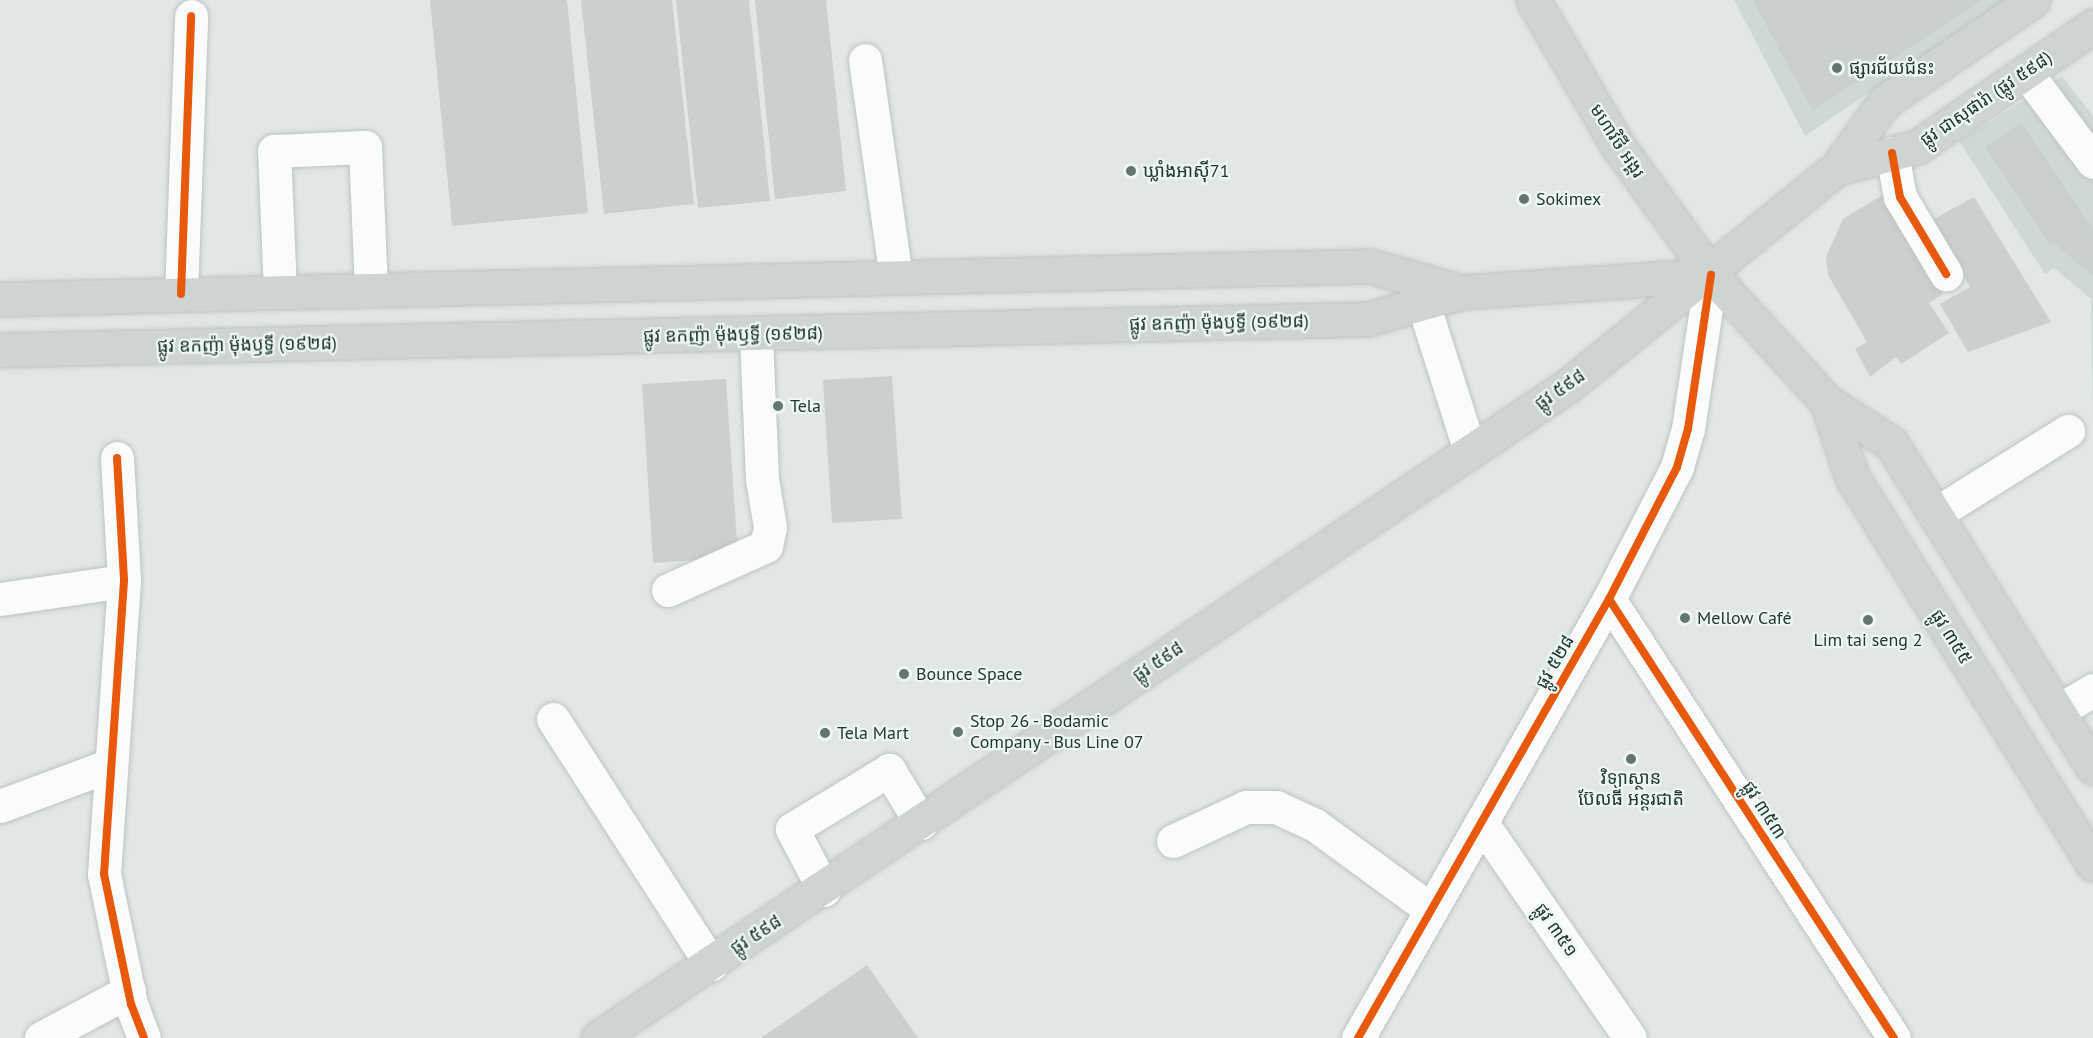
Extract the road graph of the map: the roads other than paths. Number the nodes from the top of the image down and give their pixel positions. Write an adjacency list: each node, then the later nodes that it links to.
1 (1533, 0): 11 (main road, មហាវិថី អង្គរ)
2 (2033, 0): 9 (main road, ផ្លូវ ជាសុផារ៉ា (ផ្លូវ ៥៩៨))
3 (191, 16): 16 (street)
4 (2093, 26): 6 (main road, ផ្លូវ ជាសុផារ៉ា (ផ្លូវ ៥៩៨))
5 (865, 60): 12 (street)
6 (2026, 72): 7 (main road, ផ្លូវ ជាសុផារ៉ា (ផ្លូវ ៥៩៨)); 8 (street)
7 (1892, 153): 9 (main road, ផ្លូវ ជាសុផារ៉ា (ផ្លូវ ៥៩៨)); 10 (street)
8 (2093, 162)
9 (1837, 168): 11 (main road, ផ្លូវ ជាសុផារ៉ា (ផ្លូវ ៥៩៨))
10 (1946, 274)
11 (1711, 275): 15 (main road, ផ្លូវ ឧកញ៉ា ម៉ុងឫទ្ធី (១៩២៨)); 23 (main road, ផ្លូវ ៣៥៥); 25 (main road, ផ្លូវ ៥៩៨); 31 (street, ផ្លូវ ៥២៨)
12 (896, 277): 13 (main road, ផ្លូវ ឧកញ៉ា ម៉ុងឫទ្ធី (១៩២៨)); 15 (main road, ផ្លូវ ឧកញ៉ា ម៉ុងឫទ្ធី (១៩២៨))
13 (371, 290): 14 (main road, ផ្លូវ ឧកញ៉ា ម៉ុងឫទ្ធី (១៩២៨)); 14 (street)
14 (280, 292): 16 (main road, ផ្លូវ ឧកញ៉ា ម៉ុងឫទ្ធី (១៩២៨))
15 (1462, 292): 19 (main road, ផ្លូវ ឧកញ៉ា ម៉ុងឫទ្ធី (១៩២៨))
16 (181, 294): 17 (main road, ផ្លូវ ឧកញ៉ា ម៉ុងឫទ្ធី (១៩២៨))
17 (50, 297): 18 (main road, ផ្លូវ ឧកញ៉ា ម៉ុងឫទ្ធី (១៩២៨)); 21 (main road)
18 (0, 299)
19 (1423, 303): 20 (main road, ផ្លូវ ឧកញ៉ា ម៉ុងឫទ្ធី (១៩២៨)); 25 (street)
20 (756, 335): 21 (main road, ផ្លូវ ឧកញ៉ា ម៉ុងឫទ្ធី (១៩២៨)); 29 (street)
21 (52, 349): 22 (main road, ផ្លូវ ឧកញ៉ា ម៉ុងឫទ្ធី (១៩២៨))
22 (0, 350)
23 (1827, 402): 27 (main road, ផ្លូវ ៣៥៥); 41 (main road, ផ្លូវ ៣៥៥)
24 (2068, 431): 27 (street)
25 (1470, 452): 39 (main road, ផ្លូវ ៥៩៨)
26 (117, 458): 28 (street)
27 (1935, 514): 33 (main road, ផ្លូវ ៣៥៥)
28 (124, 581): 30 (street); 35 (street)
29 (668, 590)
30 (0, 599)
31 (1609, 599): 38 (street, ផ្លូវ ៥២៨); 51 (street, ផ្លូវ ៣៥៣)
32 (2093, 690): 33 (street)
33 (2058, 711): 36 (main road, ផ្លូវ ៣៥៥)
34 (553, 719): 44 (street)
35 (110, 765): 37 (street); 45 (street)
36 (2093, 767)
37 (0, 806)
38 (1481, 822): 43 (street, ផ្លូវ ៥២៨); 50 (street, ផ្លូវ ៣៥១)
39 (921, 823): 42 (main road, ផ្លូវ ៥៩៨); 42 (street)
40 (1173, 841): 43 (street)
41 (2093, 864)
42 (824, 890): 44 (main road, ផ្លូវ ៥៩៨)
43 (1431, 910): 49 (street, ផ្លូវ ៥២៨)
44 (711, 964): 48 (main road, ផ្លូវ ៥៩៨)
45 (129, 991): 46 (street); 47 (street)
46 (41, 1038)
47 (144, 1038)
48 (598, 1038)
49 (1358, 1038)
50 (1630, 1038)
51 (1894, 1038)

